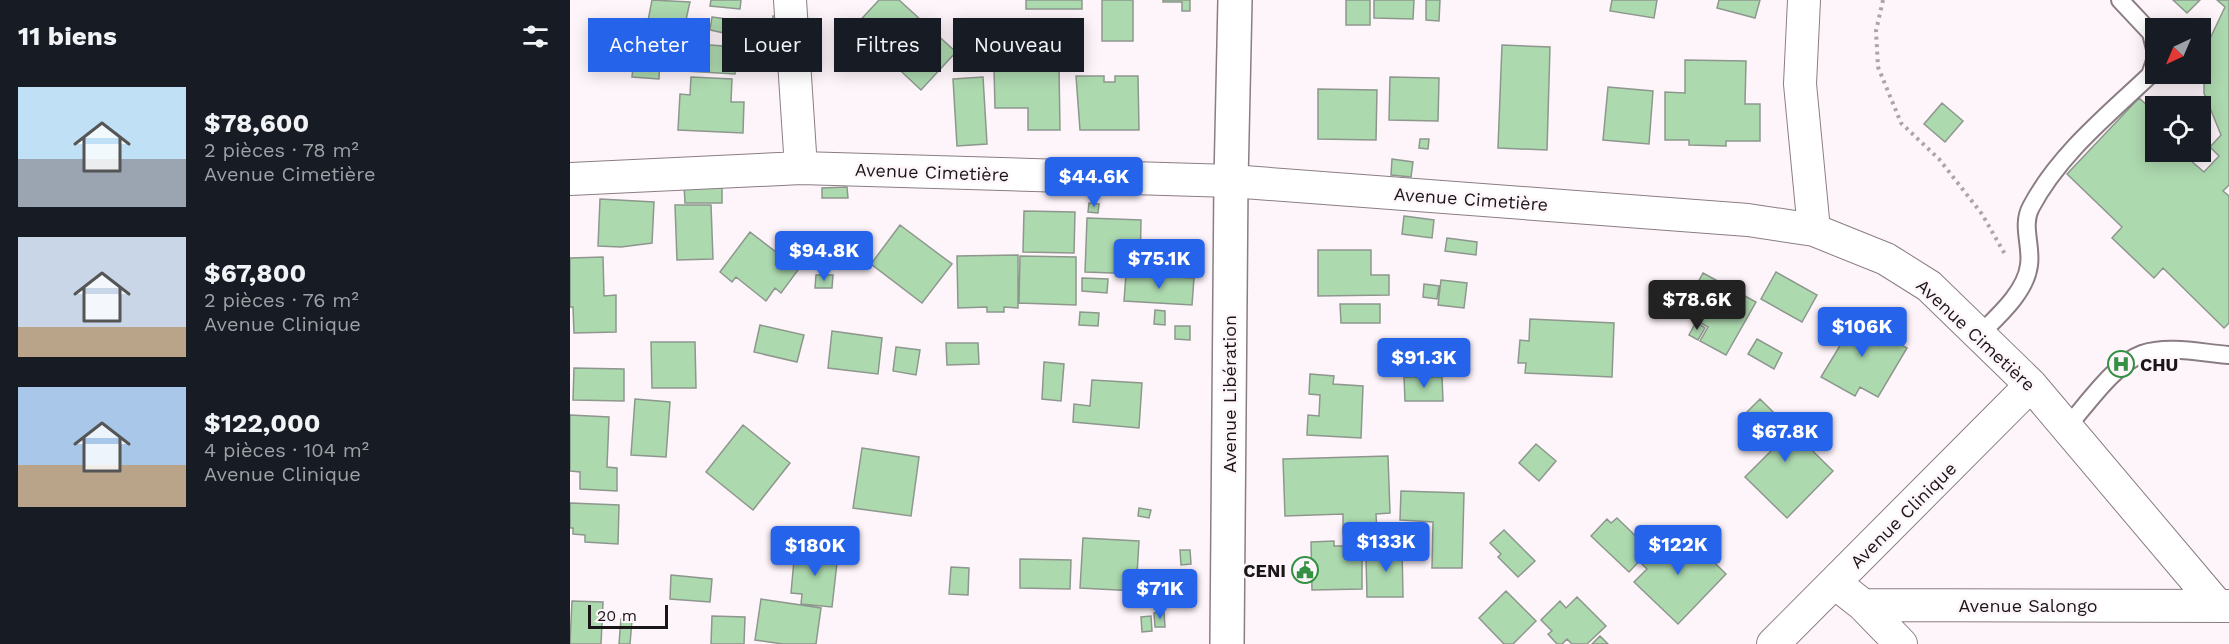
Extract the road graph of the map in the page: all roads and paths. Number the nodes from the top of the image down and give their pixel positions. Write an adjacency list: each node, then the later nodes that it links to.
1 (789, 0): 8 (street)
2 (1235, 0): 10 (street, Avenue Libération)
3 (1804, 0): 11 (street)
4 (1883, 0): 12 (path)
5 (2120, 0): 6 (lane)
6 (2145, 27)
7 (2145, 80): 13 (lane)
8 (801, 168): 9 (street, Avenue Cimetière); 10 (street, Avenue Cimetière)
9 (570, 179)
10 (1231, 181): 11 (street, Avenue Cimetière); 20 (street, Avenue Libération)
11 (1814, 230): 13 (street, Avenue Cimetière)
12 (2009, 261)
13 (1979, 335): 15 (street, Avenue Cimetière)
14 (2229, 356): 16 (lane)
15 (2031, 385): 16 (street, Avenue Cimetière); 17 (street, Avenue Clinique)
16 (2066, 428): 19 (street, Avenue Cimetière)
17 (1835, 584): 18 (street); 21 (street, Avenue Clinique)
18 (1863, 605): 19 (street, Avenue Salongo); 22 (street)
19 (2223, 606)
20 (1227, 644)
21 (1773, 644)
22 (1901, 644)

